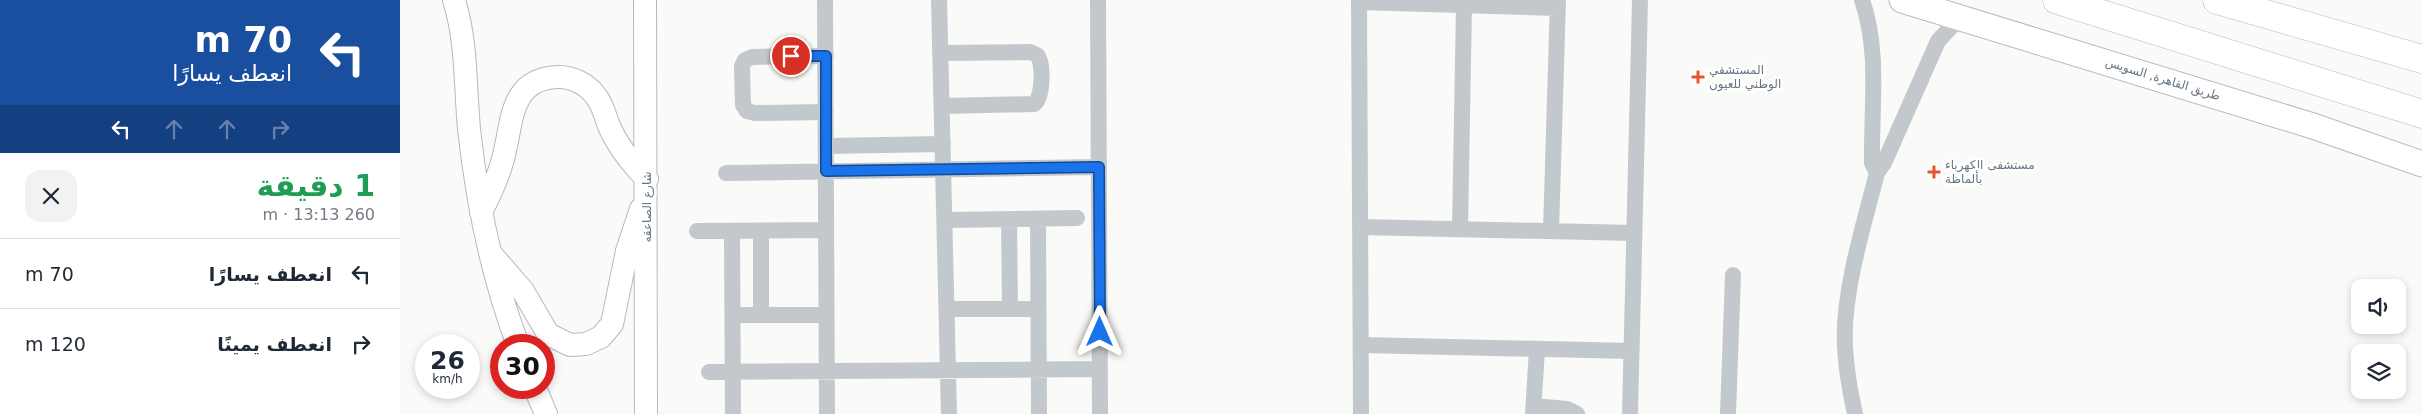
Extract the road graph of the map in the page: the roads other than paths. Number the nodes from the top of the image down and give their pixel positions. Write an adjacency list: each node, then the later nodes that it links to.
1 (454, 0): 31 (street)
2 (645, 0): 30 (street, شارع الصاعقه)
3 (826, 0): 17 (street)
4 (939, 0): 16 (street)
5 (1098, 0): 25 (street)
6 (1640, 0): 43 (street)
7 (1862, 0): 29 (street)
8 (1902, 0): 15 (main road, طريق القاهرة, السويس)
9 (2057, 0): 21 (highway)
10 (2217, 0): 13 (highway)
11 (1359, 1): 14 (street); 36 (street)
12 (1558, 4): 14 (street); 42 (street)
13 (2238, 4): 18 (highway)
14 (1464, 5): 37 (street)
15 (1966, 18): 24 (main road, طريق القاهرة, السويس); 29 (street)
16 (941, 54): 19 (street); 19 (street)
17 (826, 56): 20 (street); 20 (street)
18 (2422, 59)
19 (942, 106): 22 (street)
20 (826, 112): 23 (street)
21 (2422, 114)
22 (943, 144): 23 (street); 26 (street)
23 (826, 146): 27 (street)
24 (2422, 164)
25 (1099, 167): 26 (street); 56 (street)
26 (943, 170): 27 (street); 35 (street)
27 (826, 171): 28 (street); 38 (street)
28 (726, 173)
29 (1877, 173): 75 (street)
30 (647, 188): 31 (street); 44 (street); 65 (street, شارع الصاعقه)
31 (481, 212): 44 (street)
32 (1077, 218): 34 (street)
33 (1009, 219): 34 (street); 35 (street); 46 (street)
34 (1038, 219): 47 (street)
35 (945, 220): 48 (street)
36 (1360, 227): 37 (street); 53 (street)
37 (1460, 229): 42 (street)
38 (826, 230): 41 (street); 51 (street)
39 (697, 231): 40 (street)
40 (732, 231): 41 (street); 49 (street)
41 (761, 231): 50 (street)
42 (1551, 231): 43 (street)
43 (1634, 233): 55 (street)
44 (490, 254): 52 (street)
45 (1733, 275): 74 (street)
46 (1010, 309): 47 (street); 48 (street)
47 (1038, 309): 60 (street)
48 (947, 310): 59 (street)
49 (733, 315): 50 (street); 57 (street)
50 (761, 315): 51 (street)
51 (826, 315): 58 (street)
52 (515, 334)
53 (1361, 345): 54 (street); 71 (street)
54 (1537, 349): 55 (street); 63 (street)
55 (1632, 351): 73 (street)
56 (1100, 369): 60 (street); 70 (street)
57 (733, 371): 58 (street); 61 (street); 66 (street)
58 (827, 371): 59 (street); 67 (street)
59 (948, 371): 60 (street); 68 (street)
60 (1038, 371): 69 (street)
61 (709, 372)
62 (540, 399): 64 (street)
63 (1534, 410): 72 (street)
64 (546, 414)
65 (646, 414)
66 (733, 414)
67 (827, 414)
68 (949, 414)
69 (1039, 414)
70 (1100, 414)
71 (1361, 414)
72 (1577, 414)
73 (1630, 414)
74 (1728, 414)
75 (1854, 414)

